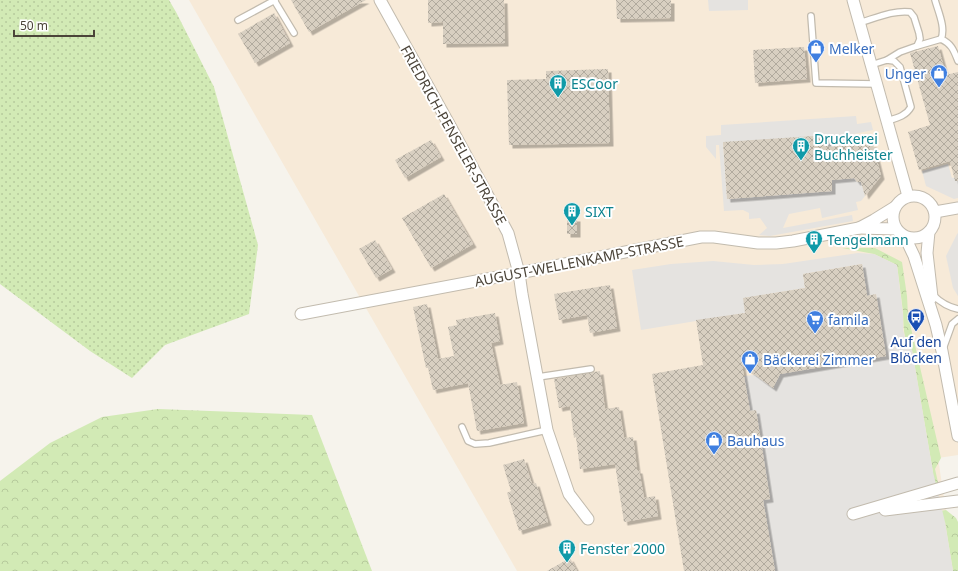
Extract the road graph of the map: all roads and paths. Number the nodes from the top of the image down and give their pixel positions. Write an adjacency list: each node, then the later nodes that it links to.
1 (274, 0): 6 (lane); 8 (lane)
2 (380, 0): 24 (street, FRIEDRICH-PENSELER-STRASSE)
3 (853, 0): 7 (street)
4 (935, 0): 9 (lane)
5 (811, 16): 15 (lane)
6 (238, 20)
7 (860, 23): 10 (lane); 14 (street)
8 (294, 33)
9 (941, 39): 10 (lane); 11 (lane)
10 (918, 46): 12 (lane)
11 (956, 49): 13 (lane)
12 (887, 60): 14 (lane); 16 (lane)
13 (958, 61)
14 (871, 65): 15 (street)
15 (877, 84): 16 (street)
16 (887, 121): 17 (street)
17 (908, 196): 18 (street); 20 (street)
18 (895, 207): 21 (street, AUGUST-WELLENKAMP-STRASSE); 23 (street)
19 (958, 208): 20 (street)
20 (935, 212): 22 (street)
21 (859, 228): 23 (street, AUGUST-WELLENKAMP-STRASSE); 24 (street, AUGUST-WELLENKAMP-STRASSE)
22 (929, 232): 23 (street); 25 (street)
23 (900, 233): 29 (street)
24 (519, 273): 27 (street, AUGUST-WELLENKAMP-STRASSE); 32 (street, FRIEDRICH-PENSELER-STRASSE)
25 (932, 294): 26 (lane); 29 (street)
26 (958, 309)
27 (301, 314)
28 (958, 319): 30 (lane)
29 (936, 325): 30 (street)
30 (942, 351): 35 (street)
31 (591, 369): 32 (lane)
32 (538, 377): 34 (street, FRIEDRICH-PENSELER-STRASSE)
33 (462, 427): 34 (lane)
34 (547, 430): 38 (street, FRIEDRICH-PENSELER-STRASSE)
35 (958, 436)
36 (958, 483): 37 (street)
37 (958, 501)
38 (588, 519)

